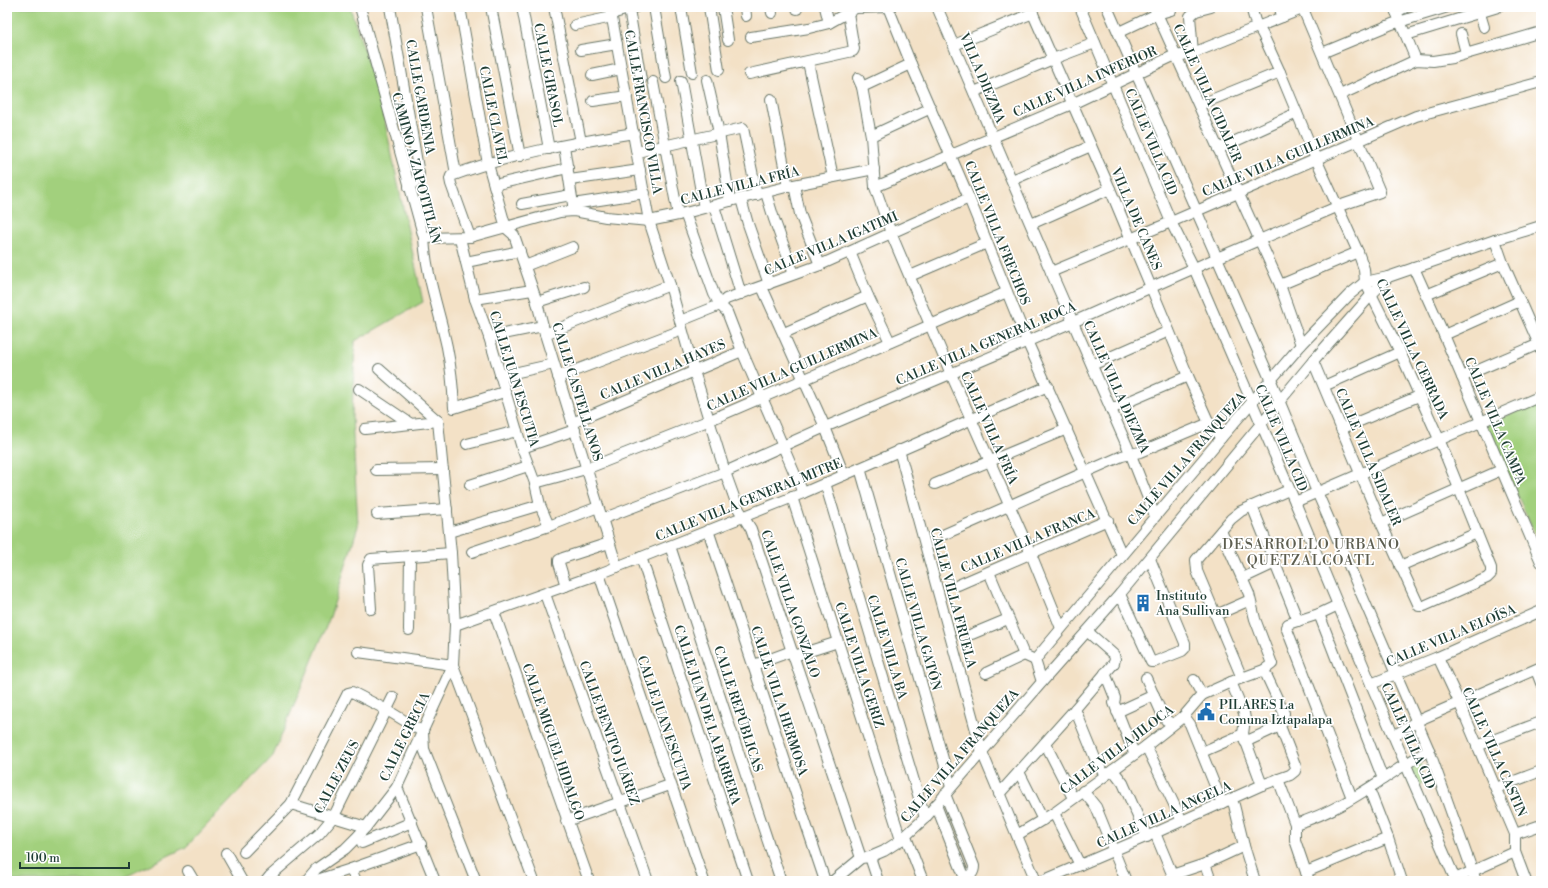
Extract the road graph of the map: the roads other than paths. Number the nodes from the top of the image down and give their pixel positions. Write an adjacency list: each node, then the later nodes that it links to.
1 (360, 7): 105 (street, CAMINO A ZAPOTITLÁN)
2 (390, 7): 105 (street, CALLE GARDENIA)
3 (426, 7): 99 (street)
4 (460, 7): 95 (street, CALLE CLAVEL)
5 (491, 7): 93 (street)
6 (522, 7): 90 (street, CALLE GIRASOL)
7 (554, 7): 85 (street)
8 (654, 7): 63 (street)
9 (681, 7): 59 (street)
10 (709, 7): 57 (street)
11 (723, 7): 43 (street)
12 (826, 7): 33 (street)
13 (888, 7): 23 (street); 55 (street, CALLE VILLA FRECHOS)
14 (937, 7): 46 (street, VILLA DIEZMA)
15 (1080, 7): 44 (street, CALLE VILLA CID)
16 (1107, 7): 38 (street, CALLE VILLA CID)
17 (1211, 7): 48 (street)
18 (1251, 7): 36 (street, CALLE VILLA CERRADA)
19 (1406, 7): 24 (street)
20 (1498, 7): 28 (street)
21 (633, 8): 30 (street); 64 (street)
22 (1305, 8): 31 (street, CALLE VILLA INFERIOR); 50 (street)
23 (853, 9): 33 (street); 54 (street)
24 (1395, 9): 32 (street)
25 (1441, 9): 32 (street); 35 (street)
26 (1032, 10): 46 (street); 52 (street, VILLA DE CANES)
27 (1171, 10): 29 (street)
28 (1479, 10): 35 (street); 37 (street)
29 (1156, 11): 38 (street); 51 (street, CALLE VILLA CIDALER)
30 (611, 12): 34 (street); 45 (street, CALLE FRANCISCO VILLA)
31 (1281, 12): 36 (street, CALLE VILLA INFERIOR)
32 (1400, 22): 41 (street); 50 (street)
33 (829, 23): 42 (street)
34 (575, 25)
35 (1436, 25): 41 (street)
36 (1258, 26): 48 (street, CALLE VILLA INFERIOR); 58 (street, CALLE VILLA CERRADA)
37 (1484, 27)
38 (1119, 32): 61 (street, CALLE VILLA CID)
39 (1541, 32): 49 (street)
40 (1461, 34): 49 (street)
41 (1406, 35): 53 (street)
42 (751, 37)
43 (728, 40)
44 (1095, 43): 52 (street); 69 (street, CALLE VILLA CID)
45 (617, 44): 47 (street); 56 (street, CALLE FRANCISCO VILLA)
46 (954, 45): 70 (street, VILLA DIEZMA)
47 (581, 50)
48 (1193, 53): 51 (street, CALLE VILLA INFERIOR)
49 (1466, 53): 53 (street)
50 (1322, 54): 71 (street)
51 (1177, 55): 61 (street, CALLE VILLA INFERIOR); 76 (street, CALLE VILLA CIDALER)
52 (1053, 59): 70 (street); 75 (street, VILLA DE CANES)
53 (1416, 60): 71 (street)
54 (808, 62): 60 (street); 100 (street)
55 (911, 64): 77 (street, CALLE VILLA FRECHOS); 81 (street, CALLE VILLA FRÍA)
56 (621, 69): 62 (street); 72 (street, CALLE FRANCISCO VILLA)
57 (719, 70)
58 (1280, 72): 76 (street); 78 (street, CALLE VILLA CERRADA)
59 (692, 73)
60 (749, 74)
61 (1136, 74): 69 (street, CALLE VILLA INFERIOR); 117 (street, CALLE VILLA CID)
62 (592, 75)
63 (666, 78)
64 (641, 80)
65 (707, 80): 80 (street)
66 (681, 81): 83 (street)
67 (652, 82): 88 (street)
68 (1541, 82): 84 (street, CALLE VILLA GUILLERMINA)
69 (1112, 85): 75 (street, CALLE VILLA INFERIOR); 120 (street, CALLE VILLA CID)
70 (974, 92): 82 (street, VILLA DIEZMA)
71 (1340, 95): 84 (street)
72 (627, 96): 74 (street); 79 (street, CALLE FRANCISCO VILLA)
73 (771, 99): 104 (street)
74 (594, 101)
75 (1072, 104): 82 (street, CALLE VILLA INFERIOR); 87 (street, VILLA DE CANES)
76 (1200, 105): 89 (street, CALLE VILLA CIDALER)
77 (931, 108): 81 (street); 92 (street, CALLE VILLA FRECHOS)
78 (1297, 113): 89 (street); 94 (street, CALLE VILLA CERRADA)
79 (634, 133): 85 (street); 91 (street, CALLE FRANCISCO VILLA)
80 (719, 133): 83 (street); 110 (street); 112 (street)
81 (871, 136): 97 (street, CALLE VILLA FRÍA)
82 (993, 136): 92 (street, CALLE VILLA INFERIOR); 102 (street, CALLE VILLA DIEZMA)
83 (692, 140): 88 (street); 116 (street)
84 (1359, 140): 94 (street, CALLE VILLA GUILLERMINA); 115 (street, CALLE VILLA GENERAL ROCA)
85 (581, 142): 86 (street)
86 (564, 146): 90 (street); 96 (street)
87 (1091, 146): 102 (street); 107 (street, VILLA DE CANES)
88 (664, 147): 91 (street); 118 (street)
89 (1218, 148): 108 (street, CALLE VILLA CIDALER)
90 (549, 149): 93 (street)
91 (637, 152): 98 (street, CALLE FRANCISCO VILLA)
92 (950, 154): 106 (street, CALLE VILLA INFERIOR); 111 (street, CALLE VILLA FRECHOS)
93 (520, 156): 95 (street)
94 (1316, 159): 108 (street, CALLE VILLA GUILLERMINA); 115 (street, CALLE VILLA CERRADA)
95 (488, 164): 99 (street); 103 (street, CALLE CLAVEL)
96 (568, 168): 101 (street); 103 (street)
97 (874, 169): 100 (street, CALLE VILLA FRÍA); 106 (street, CALLE VILLA FRÍA)
98 (640, 170): 101 (street); 109 (street, CALLE FRANCISCO VILLA)
99 (456, 174): 125 (street, CALLE JUAN ESCUTIA)
100 (833, 177): 104 (street, CALLE VILLA FRÍA)
101 (570, 180): 113 (street)
102 (1012, 180): 121 (street, CALLE VILLA DIEZMA)
103 (494, 185): 123 (street, CALLE CLAVEL)
104 (791, 186): 110 (street, CALLE VILLA FRÍA); 138 (street)
105 (409, 187): 126 (street, CAMINO A ZAPOTITLÁN)
106 (875, 187): 124 (street, CALLE VILLA FRÍA)
107 (1110, 189): 121 (street); 127 (street, VILLA DE CANES)
108 (1238, 192): 117 (street, CALLE VILLA GUILLERMINA); 128 (street, CALLE VILLA CIDALER)
109 (645, 193): 113 (street); 119 (street, CALLE FRANCISCO VILLA)
110 (761, 194): 112 (street, CALLE VILLA FRÍA); 143 (street)
111 (969, 198): 124 (street, CALLE VILLA IGATIMI); 130 (street, CALLE VILLA FRECHOS)
112 (736, 200): 116 (street, CALLE VILLA FRÍA); 148 (street)
113 (573, 203): 114 (street); 119 (street, CALLE VILLA FRÍA); 123 (street, CALLE VILLA FRÍA)
114 (522, 204)
115 (1339, 206): 128 (street, CALLE VILLA GENERAL ROCA); 134 (street, CALLE VILLA CERRADA)
116 (709, 207): 118 (street, CALLE VILLA FRÍA); 154 (street)
117 (1196, 210): 120 (street, CALLE VILLA GUILLERMINA); 135 (street, CALLE VILLA CID)
118 (682, 214): 119 (street, CALLE VILLA FRÍA); 161 (street)
119 (649, 221): 147 (street, CALLE VILLA GONZALO)
120 (1171, 222): 127 (street, CALLE VILLA GUILLERMINA); 140 (street, CALLE VILLA CID)
121 (1031, 224): 142 (street, CALLE VILLA DIEZMA)
122 (1541, 226): 129 (street, CALLE VILLA FRANQUEZA)
123 (506, 228): 125 (street, CALLE VILLA FRÍA); 132 (street, CALLE CASTELLANOS)
124 (891, 233): 133 (street, CALLE VILLA IGATIMI); 144 (street, CALLE VILLA FRÍA)
125 (465, 237): 126 (street, CALLE VILLA FRÍA); 136 (street, CALLE JUAN ESCUTIA)
126 (424, 238): 191 (street, CAMINO A ZAPOTITLÁN)
127 (1130, 239): 142 (street, CALLE VILLA GUILLERMINA); 151 (street, VILLA DE CANES)
128 (1260, 240): 135 (street, CALLE VILLA GENERAL ROCA); 149 (street, CALLE VILLA CIDALER)
129 (1495, 240): 137 (street); 141 (street, CALLE VILLA FRANQUEZA)
130 (987, 243): 144 (street); 153 (street, CALLE VILLA FRECHOS)
131 (573, 247): 139 (street)
132 (520, 251): 136 (street); 139 (street, CALLE CASTELLANOS)
133 (850, 252): 138 (street, CALLE VILLA IGATIMI); 157 (street)
134 (1358, 252): 146 (street, CALLE VILLA CERRADA); 149 (street)
135 (1217, 258): 140 (street, CALLE VILLA GENERAL ROCA); 187 (street, CALLE VILLA CID)
136 (466, 262): 158 (street, CALLE JUAN ESCUTIA)
137 (1503, 263): 156 (street); 159 (street)
138 (820, 265): 143 (street, CALLE VILLA IGATIMI)
139 (525, 266): 152 (street, CALLE CASTELLANOS)
140 (1194, 268): 151 (street, CALLE VILLA GENERAL ROCA); 195 (street, CALLE VILLA CID)
141 (1414, 268): 145 (street, CALLE VILLA FRANQUEZA); 156 (street, CALLE VILLA CAMPA)
142 (1051, 272): 162 (street, CALLE VILLA DIEZMA)
143 (794, 274): 148 (street, CALLE VILLA IGATIMI)
144 (910, 276): 163 (street, CALLE VILLA FRÍA)
145 (1388, 277): 146 (street, CALLE VILLA FRANQUEZA); 155 (street, CALLE VILLA FRANQUEZA)
146 (1365, 282): 155 (street, CALLE VILLA CERRADA); 172 (street, CALLE VILLA FRANQUEZA)
147 (670, 285): 164 (street, CALLE VILLA GONZALO); 165 (street)
148 (765, 285): 154 (street, CALLE VILLA IGATIMI); 167 (street)
149 (1280, 285): 172 (street, CALLE VILLA CIDALER)
150 (584, 287): 160 (street)
151 (1151, 287): 162 (street, CALLE VILLA GENERAL ROCA); 166 (street, VILLA DE CANES)
152 (532, 290): 158 (street); 160 (street, CALLE CASTELLANOS)
153 (1007, 292): 163 (street, CALLE VILLA GUILLERMINA); 170 (street, CALLE VILLA FRECHOS)
154 (741, 294): 161 (street, CALLE VILLA IGATIMI)
155 (1372, 294): 175 (street, CALLE VILLA CERRADA); 176 (street, CALLE VILLA FRANQUEZA)
156 (1426, 295): 168 (street, CALLE VILLA CAMPA)
157 (868, 296): 167 (street); 171 (street)
158 (475, 299): 169 (street, CALLE JUAN ESCUTIA)
159 (1520, 301): 168 (street); 173 (street)
160 (537, 302): 165 (street, CALLE CASTELLANOS)
161 (720, 305): 164 (street, CALLE VILLA IGATIMI); 174 (street)
162 (1073, 322): 170 (street, CALLE VILLA GENERAL ROCA); 178 (street, CALLE VILLA DIEZMA)
163 (931, 324): 171 (street, CALLE VILLA GUILLERMINA); 181 (street, CALLE VILLA FRÍA)
164 (681, 326): 180 (street, CALLE VILLA GONZALO); 185 (street, CALLE VILLA IGATIMI)
165 (544, 330): 169 (street); 177 (street, CALLE CASTELLANOS)
166 (1170, 331): 178 (street); 183 (street, VILLA DE CANES)
167 (784, 333): 186 (street)
168 (1444, 335): 184 (street, CALLE VILLA CAMPA)
169 (489, 337): 182 (street, CALLE JUAN ESCUTIA)
170 (1028, 341): 181 (street, CALLE VILLA GENERAL ROCA); 188 (street, CALLE VILLA FRECHOS)
171 (890, 342): 186 (street, CALLE VILLA GUILLERMINA)
172 (1301, 345): 187 (street, CALLE VILLA FRANQUEZA)
173 (1540, 347): 184 (street)
174 (742, 351): 180 (street, CALLE VILLA HAYES); 194 (street)
175 (1400, 352): 189 (street); 192 (street, CALLE VILLA CERRADA)
176 (1313, 362): 189 (street, CALLE VILLA SIDALER); 196 (street, CALLE VILLA FRANQUEZA)
177 (554, 364): 182 (street); 185 (street, CALLE CASTELLANOS)
178 (1092, 364): 197 (street, CALLE VILLA DIEZMA)
179 (379, 369): 200 (street)
180 (694, 372): 199 (street, CALLE VILLA GONZALO); 204 (street, CALLE VILLA HAYES)
181 (951, 374): 198 (street, CALLE VILLA FRÍA); 206 (street, CALLE VILLA GENERAL ROCA)
182 (500, 376): 191 (street, CALLE JUAN ESCUTIA)
183 (1188, 376): 197 (street); 202 (street, VILLA DE CANES)
184 (1462, 376): 201 (street, CALLE VILLA CAMPA)
185 (558, 377): 204 (street, CALLE CASTELLANOS)
186 (803, 380): 194 (street, CALLE VILLA GUILLERMINA); 206 (street)
187 (1271, 381): 195 (street, CALLE VILLA FRANQUEZA); 196 (street, CALLE VILLA CID)
188 (1048, 386): 198 (street, CALLE VILLA GENERAL MITRE); 208 (street, CALLE VILLA FRECHOS)
189 (1324, 386): 209 (street, CALLE VILLA SIDALER)
190 (359, 389): 203 (street)
191 (504, 392): 210 (street, CALLE JUAN ESCUTIA)
192 (1419, 396): 209 (street); 212 (street, CALLE VILLA CERRADA)
193 (1541, 396): 201 (street)
194 (763, 398): 199 (street, CALLE VILLA GUILLERMINA); 214 (street)
195 (1252, 403): 205 (street, CALLE VILLA CID); 211 (street, CALLE VILLA FRANQUEZA)
196 (1279, 403): 205 (street, CALLE VILLA FRANQUEZA); 235 (street, CALLE VILLA CID)
197 (1111, 409): 217 (street, CALLE VILLA DIEZMA)
198 (971, 419): 216 (street, CALLE VILLA GENERAL MITRE); 218 (street, CALLE VILLA FRÍA)
199 (710, 420): 222 (street, CALLE VILLA GUILLERMINA); 225 (street, CALLE VILLA GONZALO)
200 (438, 421): 203 (street); 221 (street)
201 (1480, 422): 212 (street); 224 (street, CALLE VILLA CAMPA)
202 (1209, 423): 211 (street, VILLA DE CANES); 217 (street)
203 (411, 424): 207 (street)
204 (573, 426): 215 (street, CALLE VILLA HAYES); 222 (street, CALLE CASTELLANOS)
205 (1261, 426): 234 (street, CALLE VILLA CID); 264 (street, CALLE VILLA FRANQUEZA)
206 (825, 427): 214 (street, CALLE VILLA GENERAL ROCA); 228 (street)
207 (365, 429)
208 (1067, 429): 218 (street); 226 (street, CALLE VILLA FRECHOS)
209 (1341, 429): 227 (street, CALLE VILLA SIDALER)
210 (517, 431): 213 (street); 215 (street, CALLE JUAN ESCUTIA)
211 (1221, 438): 246 (street, CALLE VILLA FRANQUEZA)
212 (1439, 439): 227 (street); 233 (street, CALLE VILLA CERRADA)
213 (467, 444)
214 (783, 446): 225 (street, CALLE VILLA GENERAL ROCA); 236 (street)
215 (522, 448): 219 (street, CALLE JUAN ESCUTIA)
216 (899, 450): 220 (street, CALLE VILLA GENERAL MITRE); 330 (street, CALLE VILLA FRUELA)
217 (1132, 455): 226 (street); 246 (street, CALLE VILLA DIEZMA)
218 (989, 461): 231 (street); 240 (street, CALLE VILLA FRÍA)
219 (528, 466): 230 (street, CALLE JUAN ESCUTIA); 232 (street)
220 (860, 468): 228 (street, CALLE VILLA GENERAL MITRE); 344 (street, CALLE VILLA GATÓN)
221 (443, 469): 223 (street); 243 (street)
222 (586, 469): 230 (street, CALLE VILLA GUILLERMINA); 242 (street, CALLE CASTELLANOS)
223 (376, 470)
224 (1501, 470): 233 (street); 265 (street, CALLE VILLA CAMPA)
225 (725, 472): 245 (street, CALLE VILLA GONZALO); 247 (street, CALLE VILLA GENERAL ROCA)
226 (1086, 472): 240 (street); 248 (street, CALLE VILLA FRECHOS)
227 (1360, 473): 235 (street); 249 (street, CALLE VILLA SIDALER)
228 (844, 475): 229 (street, CALLE VILLA GENERAL MITRE)
229 (825, 483): 236 (street, CALLE VILLA GENERAL MITRE); 355 (street, CALLE VILLA BA)
230 (535, 484): 239 (street, CALLE JUAN ESCUTIA)
231 (934, 484)
232 (470, 485)
233 (1460, 488): 249 (street); 254 (street, CALLE VILLA CERRADA)
234 (1289, 490): 238 (street, CALLE VILLA CID); 241 (street)
235 (1317, 492): 238 (street); 303 (street, CALLE VILLA CID)
236 (803, 493): 237 (street, CALLE VILLA GENERAL MITRE)
237 (792, 497): 245 (street, CALLE VILLA GENERAL MITRE); 291 (street, CALLE VILLA GERIZ)
238 (1295, 502): 277 (street, CALLE VILLA CID)
239 (540, 505): 250 (street, CALLE JUAN ESCUTIA); 253 (street)
240 (1009, 505): 255 (street); 260 (street, CALLE VILLA FRÍA)
241 (1252, 506): 252 (street); 266 (street)
242 (598, 507): 247 (street, CALLE CASTELLANOS); 250 (street)
243 (447, 510): 244 (street); 253 (street)
244 (378, 514)
245 (743, 516): 251 (street, CALLE VILLA GENERAL MITRE); 293 (street, CALLE VILLA GONZALO)
246 (1155, 516): 261 (street, CALLE VILLA FRANQUEZA)
247 (602, 518): 256 (street, CALLE CASTELLANOS)
248 (1108, 520): 260 (street, CALLE VILLA FRANCA); 261 (street, CALLE VILLA FRECHOS)
249 (1381, 523): 267 (street, CALLE VILLA SIDALER)
250 (549, 526): 258 (street)
251 (708, 530): 257 (street, CALLE VILLA GENERAL MITRE); 298 (street, CALLE VILLA HERMOSA)
252 (1221, 531): 271 (street); 283 (street)
253 (449, 532): 259 (street)
254 (1477, 533): 267 (street); 278 (street, CALLE VILLA CERRADA)
255 (945, 534)
256 (609, 543): 268 (street, CALLE CASTELLANOS); 273 (street)
257 (670, 546): 263 (street, CALLE VILLA GENERAL MITRE); 398 (street, CALLE REPÚBLICAS)
258 (472, 552)
259 (451, 553): 262 (street); 286 (street)
260 (1031, 554): 269 (street, CALLE VILLA FRANCA); 287 (street, CALLE VILLA FRÍA)
261 (1122, 555): 287 (street, CALLE VILLA FRANQUEZA)
262 (410, 556): 279 (street); 288 (street)
263 (641, 557): 268 (street, CALLE VILLA GENERAL MITRE); 397 (street, CALLE JUAN DE LA BARRERA)
264 (1150, 559): 275 (street, CALLE VILLA FRANQUEZA); 275 (street)
265 (1541, 562)
266 (1275, 563): 271 (street); 285 (street)
267 (1400, 566): 278 (street, CALLE VILLA SIDALER)
268 (617, 567): 270 (street, CALLE VILLA GENERAL MITRE)
269 (989, 572): 272 (street, CALLE VILLA FRANCA); 284 (street)
270 (600, 574): 273 (street, CALLE VILLA GENERAL MITRE); 339 (street, CALLE JUAN ESCUTIA)
271 (1243, 578): 276 (street)
272 (958, 585)
273 (566, 586): 274 (street, CALLE VILLA GENERAL MITRE)
274 (546, 594): 281 (street, CALLE VILLA GENERAL MITRE); 349 (street, CALLE BENITO JUÁREZ)
275 (1120, 594): 289 (street, CALLE VILLA FRANQUEZA)
276 (1250, 600): 283 (street); 299 (street)
277 (1338, 605): 282 (street); 310 (street, CALLE VILLA CID)
278 (1418, 606)
279 (371, 609)
280 (1541, 611): 295 (street, CALLE VILLA ELOÍSA)
281 (494, 612): 286 (street, CALLE VILLA GENERAL MITRE); 357 (street, CALLE MIGUEL HIDALGO)
282 (1319, 614): 285 (street); 338 (street)
283 (1216, 615): 305 (street)
284 (1008, 619): 290 (street); 294 (street)
285 (1298, 621): 348 (street)
286 (455, 625): 297 (street)
287 (1061, 628): 296 (street, CALLE VILLA FRANQUEZA)
288 (409, 630)
289 (1088, 632): 302 (street); 307 (street, CALLE VILLA FRANQUEZA)
290 (972, 634)
291 (838, 642): 293 (street); 366 (street, CALLE VILLA GERIZ)
292 (358, 652): 297 (street)
293 (793, 653): 298 (street); 375 (street, CALLE VILLA GONZALO)
294 (1024, 655): 296 (street); 301 (street)
295 (1438, 657): 303 (street, CALLE VILLA ELOÍSA); 314 (street, CALLE VILLA CASTIN)
296 (1035, 660): 307 (street)
297 (453, 665): 323 (street, CALLE GRECIA); 393 (street)
298 (754, 665): 399 (street, CALLE VILLA HERMOSA)
299 (1268, 667): 305 (street, CALLE VILLA JILOCA); 322 (street)
300 (1538, 669): 309 (street); 314 (street)
301 (986, 673)
302 (1105, 673): 315 (street); 317 (street)
303 (1396, 674): 310 (street, CALLE VILLA ELOÍSA); 319 (street, CALLE VILLA CID)
304 (1146, 678): 311 (street)
305 (1242, 678): 308 (street, CALLE VILLA JILOCA)
306 (1194, 680): 312 (street)
307 (1042, 682): 330 (street, CALLE VILLA FRANQUEZA)
308 (1231, 682): 312 (street, CALLE VILLA JILOCA); 325 (street)
309 (1541, 683)
310 (1371, 684): 324 (street, CALLE VILLA CID)
311 (1154, 695): 317 (street); 321 (street)
312 (1202, 695): 318 (street, CALLE VILLA JILOCA)
313 (393, 697): 316 (street, CALLE ZEUS)
314 (1459, 702): 319 (street); 328 (street, CALLE VILLA CASTIN)
315 (1075, 709): 326 (street); 336 (street)
316 (387, 710): 323 (street); 351 (street); 354 (street, CALLE ZEUS)
317 (1117, 712): 332 (street)
318 (1184, 716): 321 (street, CALLE VILLA JILOCA); 331 (street)
319 (1417, 721): 324 (street); 329 (street, CALLE VILLA CID)
320 (1541, 722): 328 (street)
321 (1174, 724): 327 (street, CALLE VILLA JILOCA)
322 (1280, 726): 325 (street); 337 (street, CALLE VILLA ANGELA)
323 (423, 732): 341 (street, CALLE GRECIA); 392 (street)
324 (1394, 736): 333 (street, CALLE VILLA CID)
325 (1244, 738): 331 (street); 340 (street)
326 (1045, 743): 335 (street); 347 (street)
327 (1146, 746): 332 (street, CALLE VILLA JILOCA); 358 (street)
328 (1477, 746): 342 (street, CALLE VILLA CASTIN)
329 (1430, 750): 333 (street); 380 (street, CALLE VILLA CID)
330 (982, 752): 344 (street, CALLE VILLA FRANQUEZA); 346 (street)
331 (1202, 752): 350 (street)
332 (1135, 754): 336 (street, CALLE VILLA JILOCA)
333 (1406, 763): 338 (street); 384 (street, CALLE VILLA CID)
334 (1541, 771): 342 (street)
335 (1019, 772): 346 (street); 356 (street)
336 (1109, 773): 345 (street, CALLE VILLA JILOCA); 365 (street)
337 (1278, 779): 340 (street, CALLE VILLA ANGELA); 360 (street)
338 (1383, 779): 343 (street)
339 (670, 784): 349 (street); 396 (street, CALLE JUAN ESCUTIA)
340 (1262, 785): 350 (street, CALLE VILLA ANGELA)
341 (397, 787): 359 (street); 362 (street, CALLE GRECIA)
342 (1496, 788): 363 (street, CALLE VILLA CASTIN)
343 (1369, 789): 348 (street); 367 (street)
344 (948, 791): 352 (street, CALLE VILLA FRANQUEZA); 383 (street, CALLE VILLA GATÓN)
345 (1083, 791): 347 (street, CALLE VILLA JILOCA); 371 (street)
346 (999, 794): 364 (street)
347 (1073, 798): 353 (street, CALLE VILLA JILOCA)
348 (1352, 798): 360 (street)
349 (619, 801): 357 (street); 395 (street, CALLE BENITO JUÁREZ)
350 (1227, 802): 358 (street, CALLE VILLA ANGELA); 370 (street)
351 (291, 804): 354 (street); 372 (street)
352 (936, 805): 355 (street, CALLE VILLA FRANQUEZA); 383 (street)
353 (1054, 813): 356 (street, CALLE VILLA JILOCA); 377 (street)
354 (334, 816): 362 (street); 387 (street, CALLE ZEUS)
355 (925, 818): 366 (street, CALLE VILLA FRANQUEZA)
356 (1043, 820): 364 (street, CALLE VILLA JILOCA)
357 (566, 821): 394 (street, CALLE MIGUEL HIDALGO)
358 (1182, 821): 365 (street, CALLE VILLA ANGELA)
359 (412, 822): 368 (street); 369 (street)
360 (1295, 824): 381 (street)
361 (1541, 824): 363 (street)
362 (366, 827): 388 (street, CALLE GRECIA)
363 (1515, 834): 373 (street, CALLE VILLA CASTIN)
364 (1017, 835): 403 (street)
365 (1151, 835): 371 (street, CALLE VILLA ANGELA); 382 (street)
366 (904, 838): 375 (street, CALLE VILLA FRANQUEZA); 402 (street)
367 (1388, 838): 381 (street); 408 (street)
368 (362, 843)
369 (421, 844): 378 (street); 391 (street)
370 (1244, 846): 376 (street); 407 (street)
371 (1113, 851): 377 (street, CALLE VILLA ANGELA); 405 (street)
372 (244, 852)
373 (1515, 852): 380 (street); 410 (street, CALLE VILLA CASTIN)
374 (226, 853): 386 (street)
375 (866, 858): 400 (street, CALLE VILLA FRANQUEZA); 401 (street, CALLE VILLA GONZALO)
376 (1205, 864): 382 (street); 406 (street)
377 (1080, 865): 404 (street, CALLE VILLA ANGELA)
378 (351, 870): 389 (street); 390 (street)
379 (188, 871): 385 (street)
380 (1472, 871): 384 (street); 409 (street, CALLE VILLA CID)
381 (1307, 876)
382 (1173, 878)
383 (966, 880)
384 (1456, 880)
385 (194, 881)
386 (242, 881)
387 (266, 881)
388 (306, 881)
389 (314, 881)
390 (356, 881)
391 (435, 881)
392 (476, 881)
393 (534, 881)
394 (589, 881)
395 (648, 881)
396 (704, 881)
397 (748, 881)
398 (781, 881)
399 (825, 881)
400 (833, 881)
401 (878, 881)
402 (923, 881)
403 (1036, 881)
404 (1042, 881)
405 (1126, 881)
406 (1211, 881)
407 (1255, 881)
408 (1402, 881)
409 (1476, 881)
410 (1526, 881)

